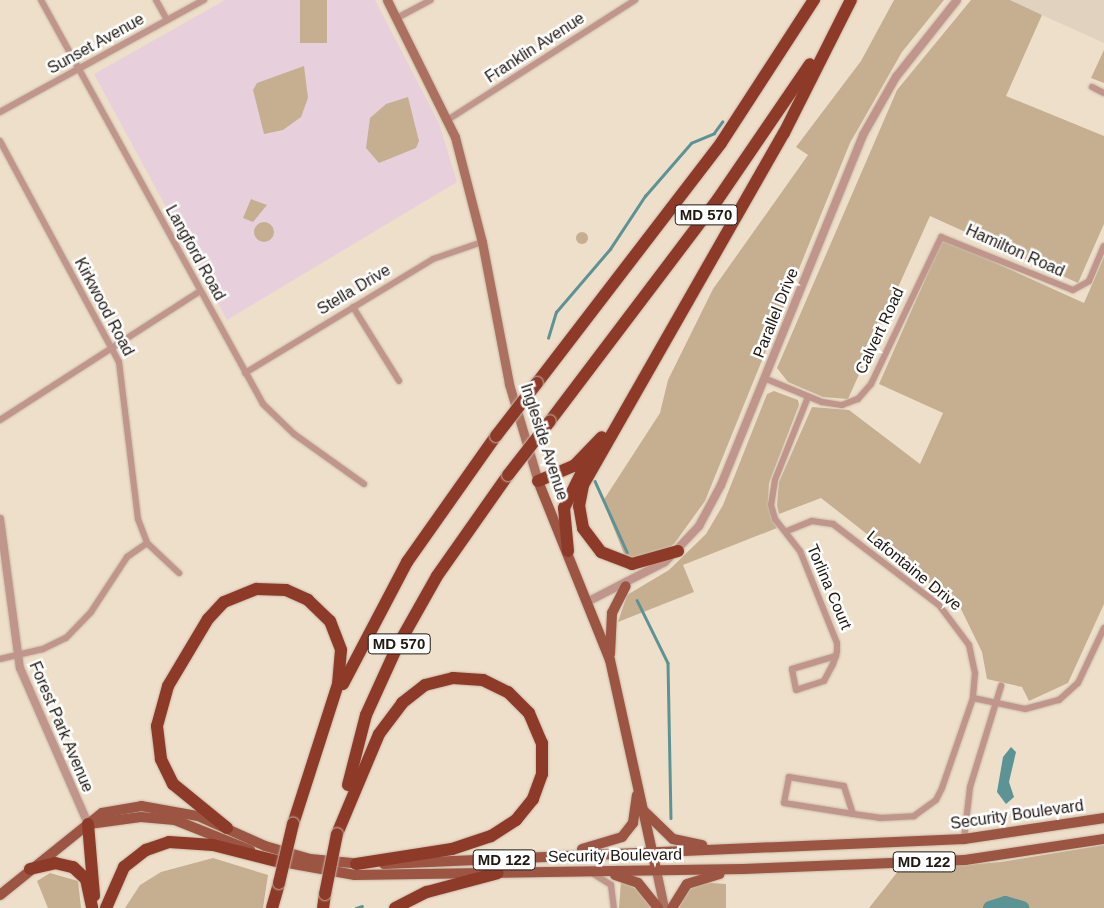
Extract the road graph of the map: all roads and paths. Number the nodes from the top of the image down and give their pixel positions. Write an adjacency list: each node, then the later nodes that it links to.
1 (41, 0): 12 (street, Langford Road)
2 (156, 0): 11 (street)
3 (204, 0): 11 (street, Sunset Avenue)
4 (387, 0): 10 (main road, Ingleside Avenue)
5 (431, 0): 10 (street)
6 (635, 0): 16 (street, Franklin Avenue)
7 (814, 0): 49 (highway, MD 570, bridge)
8 (851, 0): 23 (highway); 56 (highway, MD 570, bridge)
9 (958, 0): 26 (street, Parallel Drive)
10 (397, 18): 16 (main road, Ingleside Avenue)
11 (167, 20): 12 (street, Sunset Avenue)
12 (78, 69): 15 (street, Sunset Avenue); 21 (street, Langford Road)
13 (1092, 88): 14 (street)
14 (1104, 93)
15 (0, 112)
16 (450, 119): 19 (main road, Ingleside Avenue)
17 (0, 142): 24 (street, Kirkwood Road)
18 (941, 237): 20 (street, Hamilton Road); 28 (street, Calvert Road)
19 (482, 242): 22 (street, Stella Drive); 31 (main road, Ingleside Avenue)
20 (1104, 246)
21 (200, 291): 24 (street); 25 (street, Langford Road)
22 (353, 307): 25 (street, Stella Drive); 27 (street)
23 (675, 320): 30 (highway); 37 (highway)
24 (112, 348): 29 (street); 35 (street, Kirkwood Road)
25 (245, 374): 32 (street, Langford Road)
26 (764, 378): 28 (street, Calvert Road); 37 (street, Parallel Drive)
27 (398, 381)
28 (808, 397): 34 (street, Torlina Court)
29 (0, 420)
30 (596, 447): 31 (highway); 36 (highway)
31 (538, 481): 36 (main road, Ingleside Avenue)
32 (364, 484)
33 (0, 519): 42 (street, Forest Park Avenue)
34 (787, 532): 43 (street, Torlina Court); 47 (street, Lafontaine Drive)
35 (147, 543): 38 (street, Kirkwood Road); 42 (street)
36 (568, 551): 40 (main road, Ingleside Avenue)
37 (678, 551): 39 (street, Parallel Drive)
38 (179, 573)
39 (626, 586): 40 (street, Parallel Drive); 45 (main road)
40 (589, 601): 45 (main road, Ingleside Avenue)
41 (1104, 628): 48 (street)
42 (17, 655): 44 (street); 54 (street, Forest Park Avenue)
43 (836, 656): 43 (street, Torlina Court)
44 (0, 659)
45 (610, 660): 50 (main road, Ingleside Avenue)
46 (1001, 686): 48 (street)
47 (973, 698): 48 (street); 52 (street, Lafontaine Drive)
48 (998, 705): 57 (street)
49 (326, 720): 55 (highway); 73 (highway, MD 570, bridge)
50 (638, 784): 51 (main road, Ingleside Avenue); 61 (main road)
51 (644, 810): 59 (main road); 60 (main road, Ingleside Avenue)
52 (853, 814): 52 (street, Lafontaine Drive)
53 (1104, 818): 57 (main road, Security Boulevard / MD 122)
54 (88, 824): 55 (main road, Security Boulevard / MD 122); 62 (main road, Security Boulevard / MD 122); 65 (main road, MD 122); 71 (highway)
55 (227, 828): 63 (main road, Security Boulevard / MD 122)
56 (337, 834): 63 (highway); 74 (highway, MD 570, bridge)
57 (964, 839): 59 (main road, Security Boulevard / MD 122)
58 (1104, 839): 64 (main road, Security Boulevard / MD 122)
59 (725, 848): 60 (main road, Security Boulevard / MD 122)
60 (652, 852): 61 (main road, Security Boulevard / MD 122); 66 (main road, Ingleside Avenue)
61 (542, 855): 63 (main road, Security Boulevard / MD 122)
62 (284, 863): 69 (main road, Security Boulevard / MD 122); 72 (highway)
63 (356, 864)
64 (743, 868): 66 (main road, Security Boulevard / MD 122); 79 (main road)
65 (30, 869): 70 (main road, MD 122); 71 (highway)
66 (656, 870): 68 (main road, Security Boulevard / MD 122); 78 (main road)
67 (588, 872): 68 (main road, Security Boulevard / MD 122); 69 (main road, Security Boulevard / MD 122); 76 (street)
68 (604, 872): 77 (main road)
69 (498, 873): 75 (highway)
70 (0, 895)
71 (92, 908)
72 (106, 908)
73 (274, 908)
74 (323, 908)
75 (395, 908)
76 (614, 908)
77 (658, 908)
78 (664, 908)
79 (672, 908)

